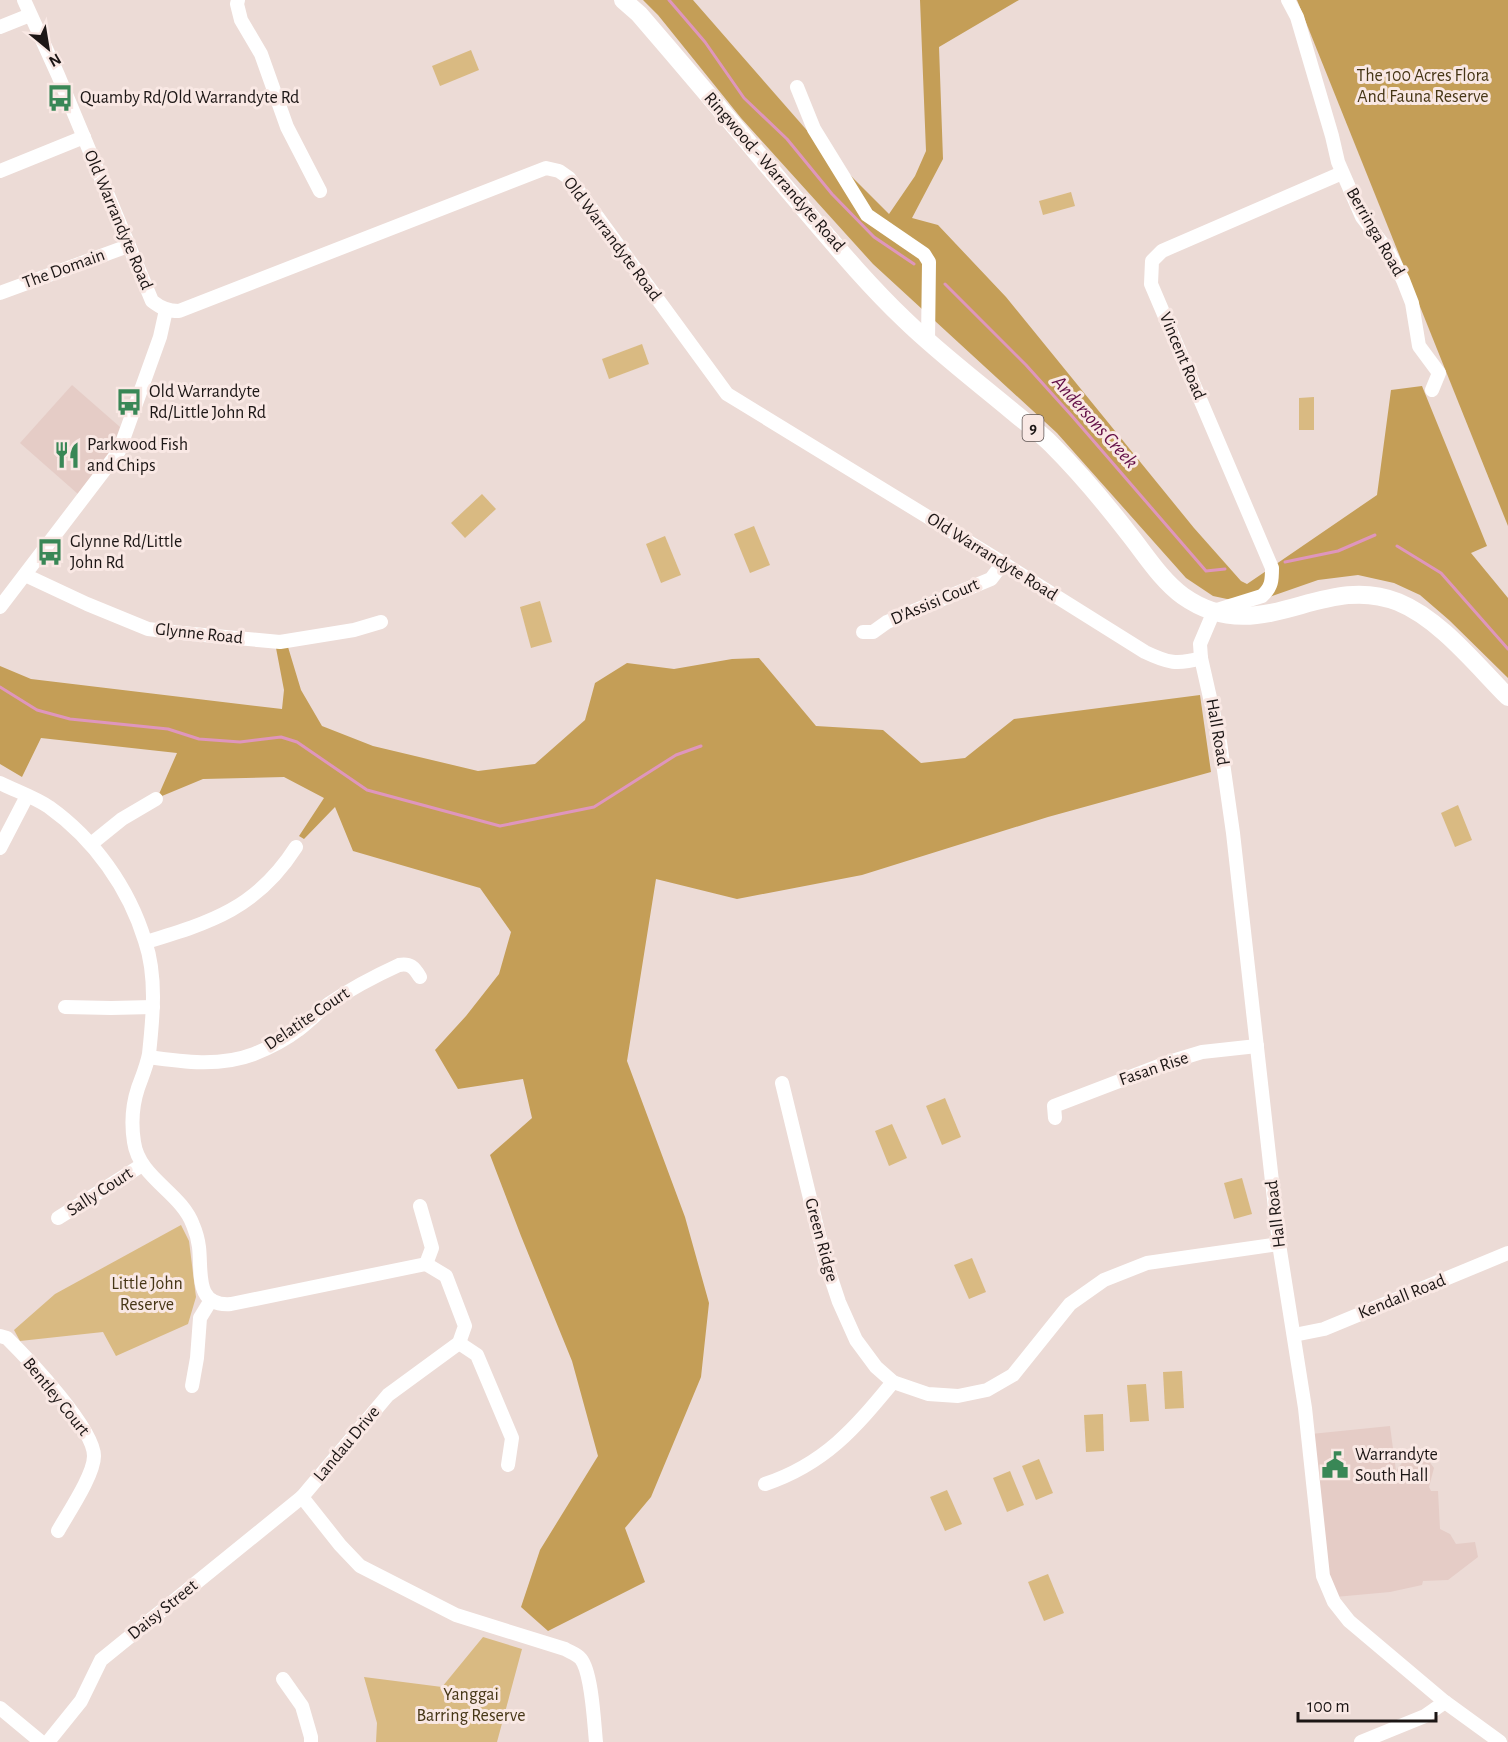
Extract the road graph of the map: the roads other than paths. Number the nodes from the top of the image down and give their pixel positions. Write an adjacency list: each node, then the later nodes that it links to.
1 (24, 0): 5 (street, Old Warrandyte Road)
2 (238, 0): 11 (street)
3 (623, 0): 15 (main road, Ringwood - Warrandyte Road / 9)
4 (1288, 0): 10 (street, Berringa Road)
5 (30, 15): 6 (street); 8 (street, Old Warrandyte Road)
6 (0, 27)
7 (797, 87): 15 (street)
8 (84, 138): 9 (street); 12 (street, Old Warrandyte Road)
9 (0, 171)
10 (1342, 172): 16 (street, Berringa Road); 20 (street, Vincent Road)
11 (320, 191)
12 (128, 246): 13 (street, The Domain); 14 (street, Old Warrandyte Road)
13 (0, 293)
14 (166, 310): 17 (street, Old Warrandyte Road); 18 (street)
15 (928, 341): 20 (main road, Ringwood - Warrandyte Road / 9)
16 (1432, 390)
17 (1003, 563): 22 (street, D'Assisi Court); 23 (street, Old Warrandyte Road)
18 (25, 575): 19 (street); 21 (street, Glynne Road)
19 (0, 607)
20 (1214, 611): 23 (street, Hall Road); 24 (main road, Ringwood - Warrandyte Road / 9)
21 (381, 622)
22 (871, 636)
23 (1201, 658): 35 (street, Hall Road)
24 (1508, 697)
25 (0, 783): 26 (street)
26 (27, 796): 28 (street); 30 (street)
27 (156, 799): 28 (street)
28 (91, 844): 31 (street)
29 (296, 847): 31 (street)
30 (0, 848)
31 (146, 942): 34 (street)
32 (420, 977): 36 (street, Delatite Court)
33 (65, 1007): 34 (street)
34 (153, 1007): 36 (street)
35 (1257, 1046): 38 (street, Fasan Rise); 42 (street, Hall Road)
36 (149, 1057): 39 (street)
37 (782, 1083): 49 (street, Green Ridge)
38 (1052, 1108)
39 (142, 1165): 41 (street, Sally Court); 45 (street)
40 (420, 1206): 44 (street)
41 (58, 1218)
42 (1279, 1244): 46 (street, Hall Road); 49 (street)
43 (1508, 1253): 46 (street, Kendall Road)
44 (426, 1263): 45 (street); 48 (street)
45 (211, 1300): 50 (street)
46 (1294, 1335): 56 (street, Hall Road)
47 (0, 1336): 54 (street, Bentley Court)
48 (459, 1343): 51 (street); 53 (street, Landau Drive)
49 (893, 1382): 52 (street)
50 (192, 1386)
51 (508, 1465)
52 (765, 1484)
53 (302, 1497): 59 (street, Daisy Street); 61 (street, Landau Drive)
54 (58, 1531)
55 (283, 1679): 60 (street)
56 (1445, 1702): 62 (street); 63 (street, Hall Road)
57 (0, 1708): 58 (street)
58 (41, 1742)
59 (48, 1742)
60 (311, 1742)
61 (596, 1742)
62 (1361, 1742)
63 (1500, 1742)

